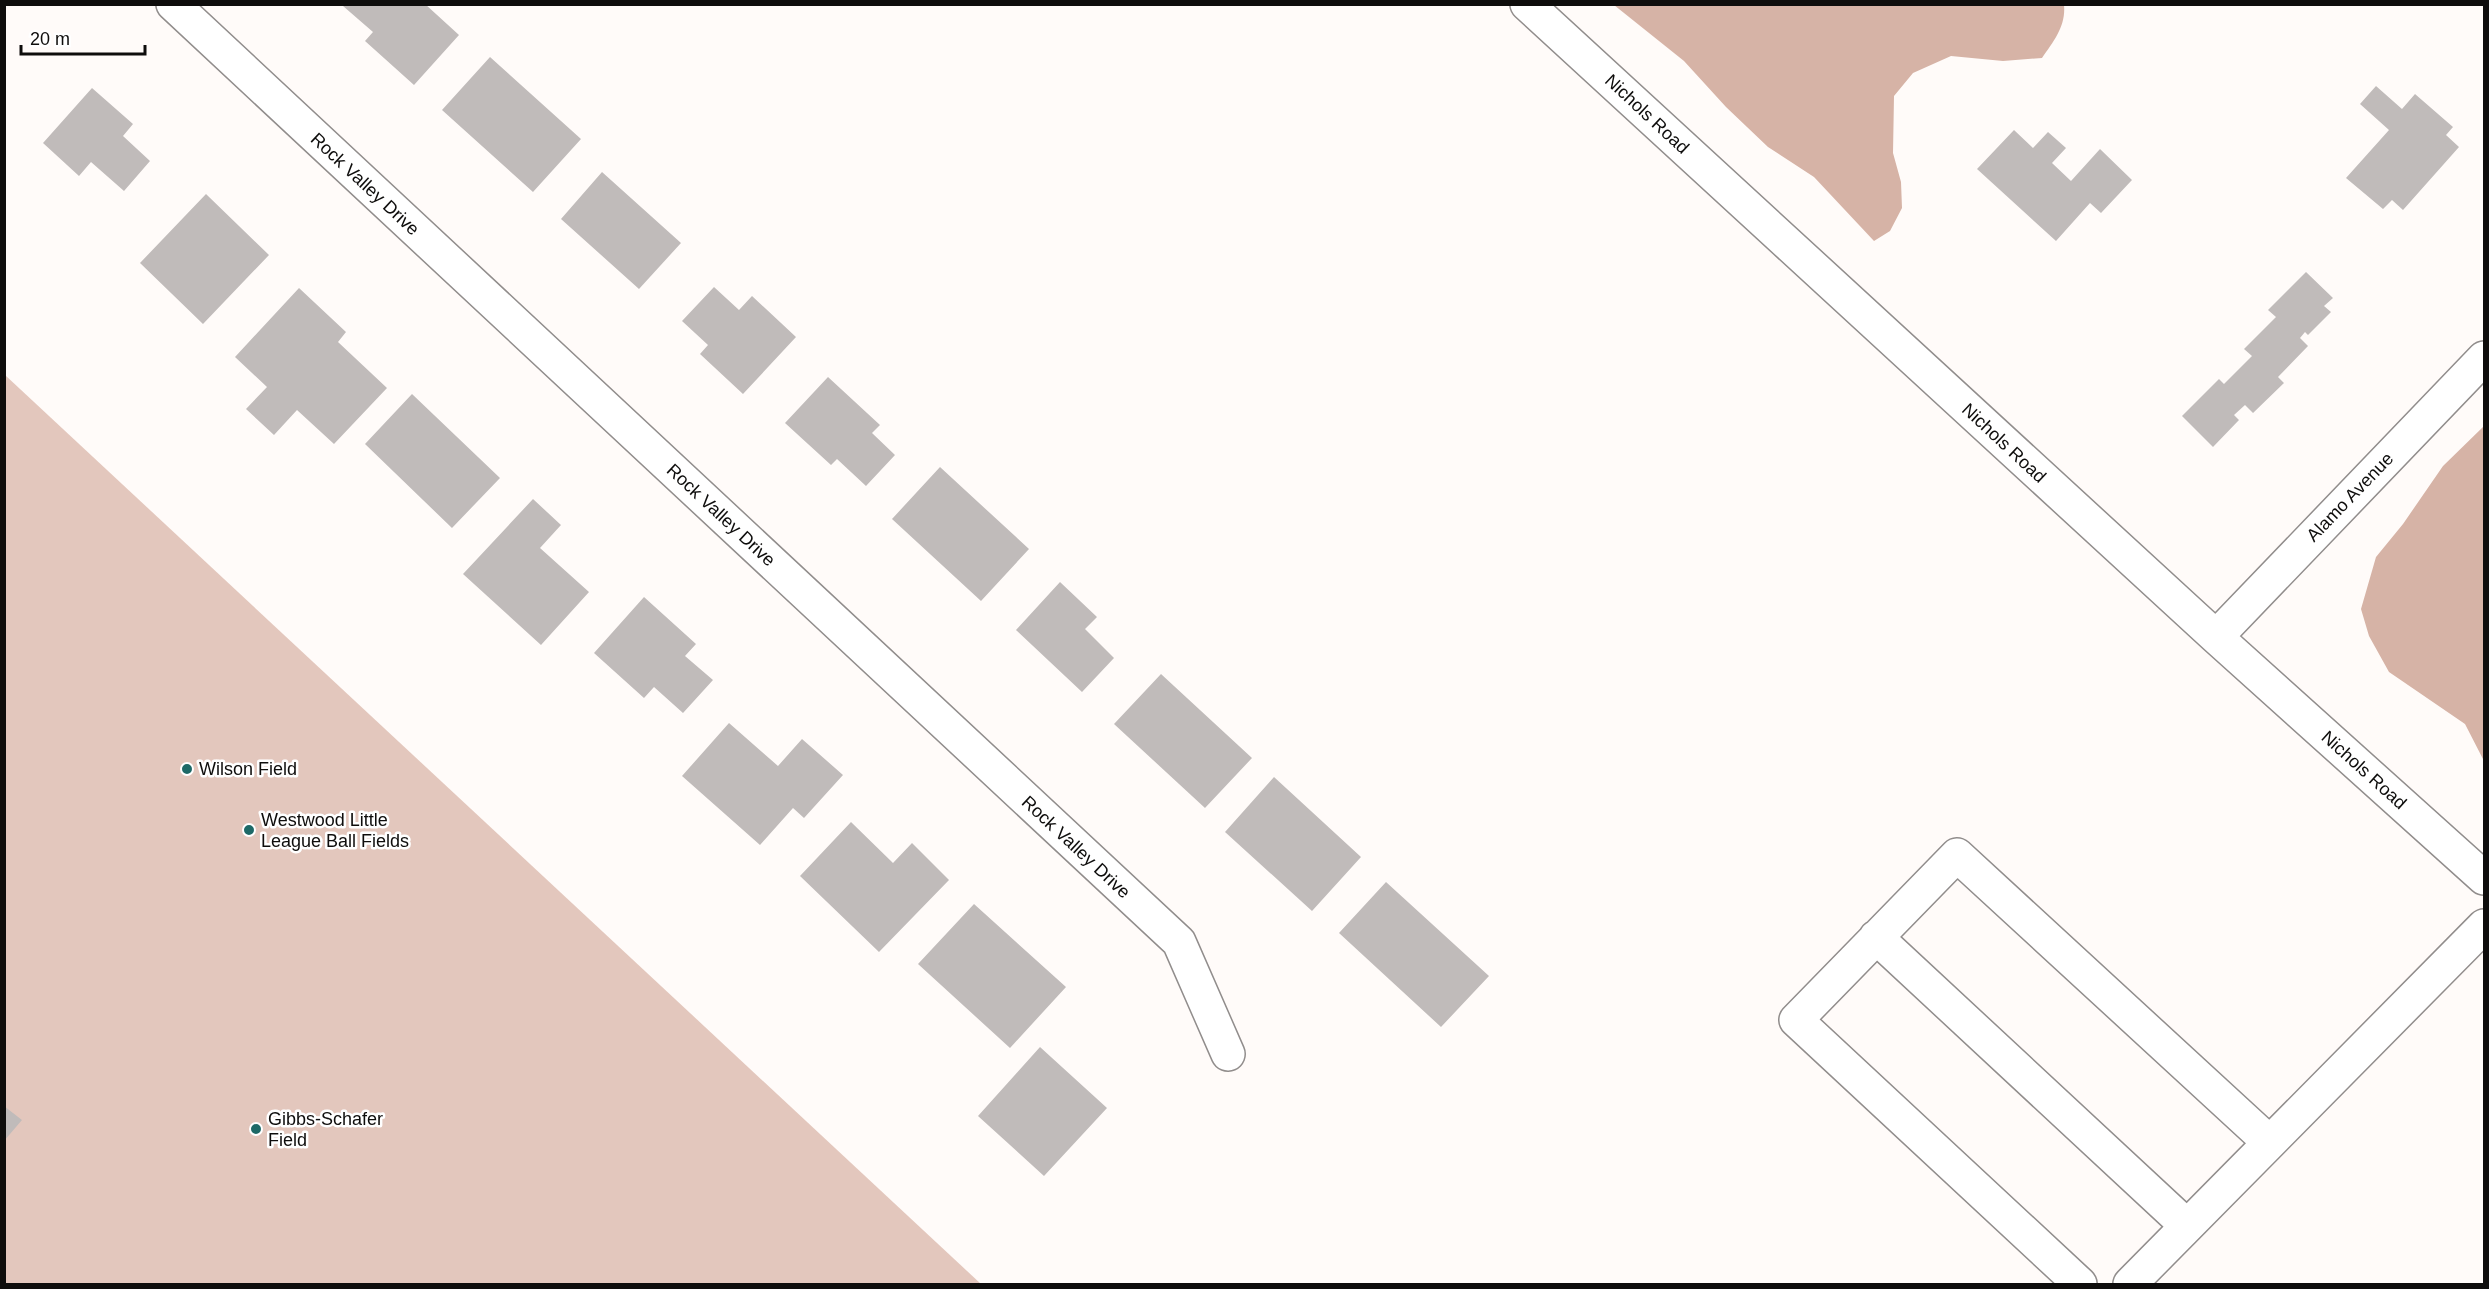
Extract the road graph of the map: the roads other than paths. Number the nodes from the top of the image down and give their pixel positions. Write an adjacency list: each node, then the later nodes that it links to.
1 (173, 4): 8 (street, Rock Valley Drive)
2 (1527, 4): 4 (street, Nichols Road)
3 (2484, 357): 4 (street, Alamo Avenue)
4 (2216, 637): 5 (street, Nichols Road)
5 (2484, 878)
6 (2484, 926): 9 (street)
7 (1876, 938): 9 (street); 10 (street); 11 (street)
8 (1228, 1054)
9 (2269, 1143): 10 (street)
10 (2187, 1226): 12 (street)
11 (2080, 1284)
12 (2130, 1284)

